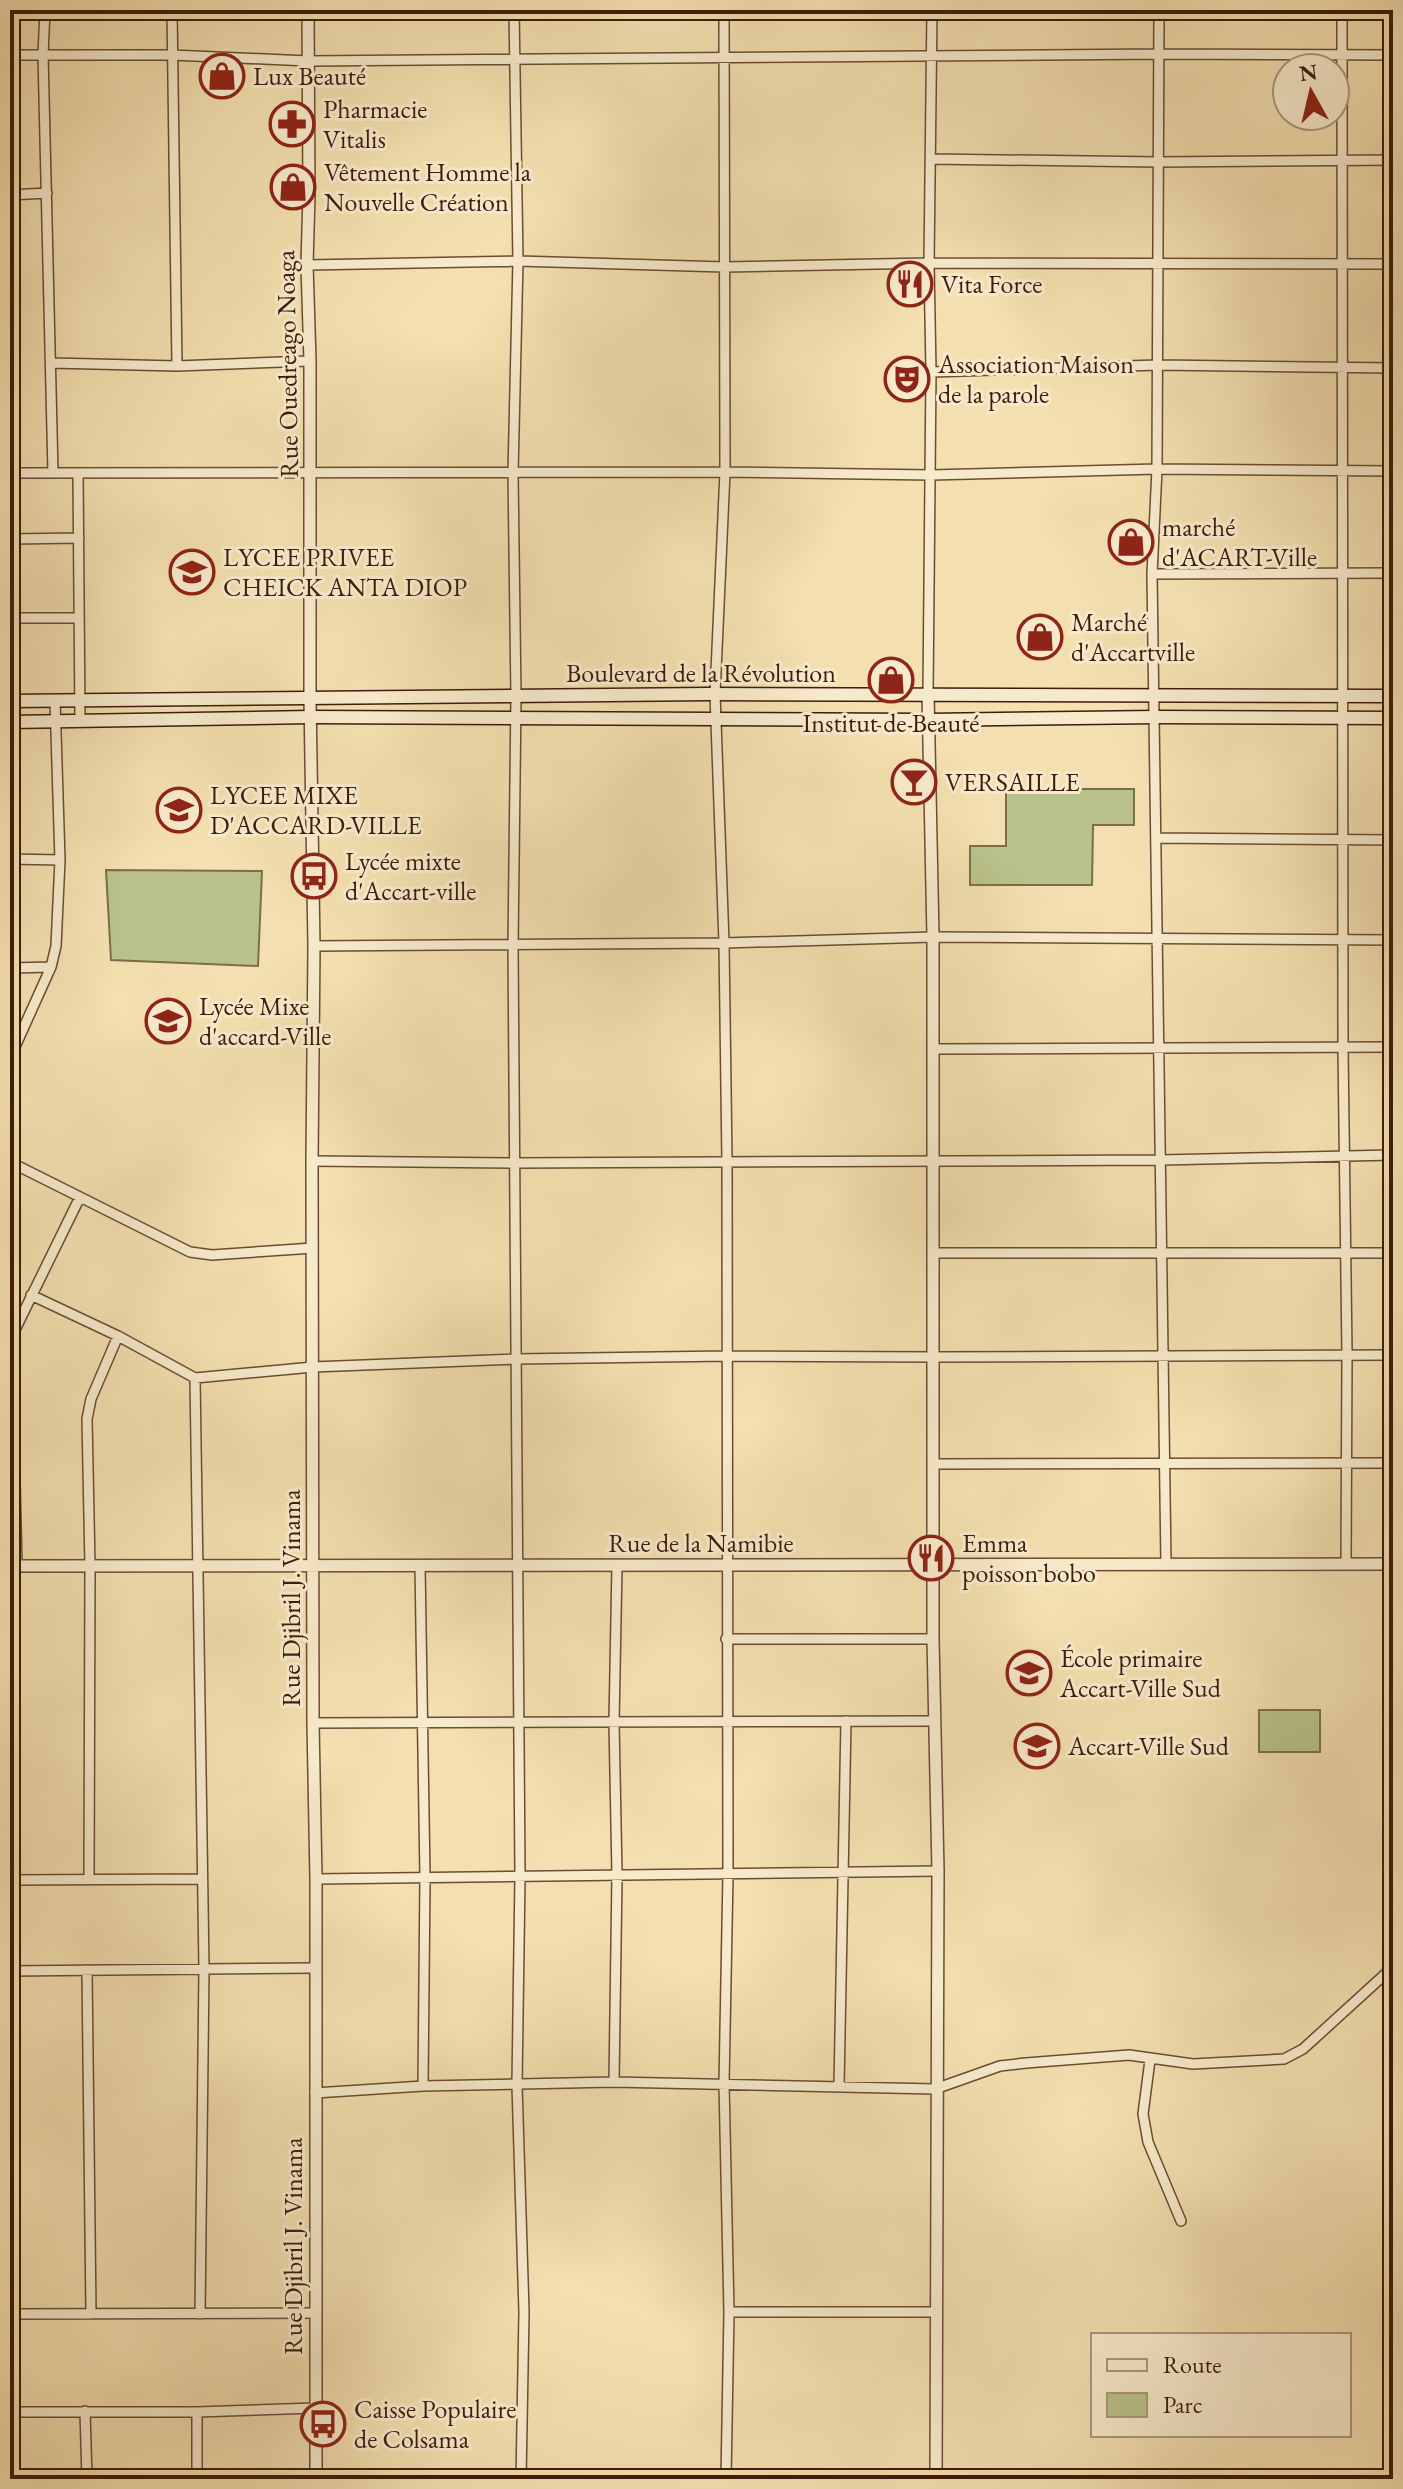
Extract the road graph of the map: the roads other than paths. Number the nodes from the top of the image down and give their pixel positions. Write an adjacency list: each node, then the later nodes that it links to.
1 (45, 10): 12 (street)
2 (172, 10): 13 (street)
3 (308, 10): 20 (street, Rue Ouedreago Noaga)
4 (514, 10): 19 (street)
5 (724, 10): 18 (street)
6 (932, 10): 17 (street)
7 (1159, 10): 10 (street)
8 (1342, 10): 9 (street)
9 (1343, 52)
10 (1159, 54): 14 (street); 17 (street); 25 (street)
11 (10, 55): 12 (street)
12 (43, 55): 13 (street); 26 (street)
13 (172, 55): 20 (street); 38 (street)
14 (1271, 55)
15 (1351, 55): 16 (street)
16 (1393, 55)
17 (933, 57): 18 (street); 22 (street)
18 (724, 58): 19 (street); 34 (street)
19 (515, 59): 20 (street); 28 (street)
20 (308, 61): 31 (street, Rue Ouedreago Noaga)
21 (1343, 132): 23 (street)
22 (931, 159): 25 (street); 29 (street)
23 (1343, 160): 24 (street); 25 (street); 33 (street)
24 (1393, 160)
25 (1158, 162): 32 (street)
26 (47, 193): 27 (street); 36 (street)
27 (10, 195)
28 (518, 261): 31 (street); 34 (street); 50 (street)
29 (929, 263): 32 (street); 34 (street); 41 (street)
30 (1393, 264): 33 (street)
31 (307, 265): 35 (street, Rue Ouedreago Noaga)
32 (1157, 265): 33 (street); 37 (street)
33 (1343, 265): 39 (street)
34 (725, 267): 46 (street)
35 (310, 361): 38 (street); 45 (street, Rue Ouedreago Noaga)
36 (52, 363): 38 (street); 48 (street)
37 (1158, 365): 39 (street); 41 (street); 42 (street)
38 (177, 366)
39 (1343, 367): 40 (street); 43 (street)
40 (1393, 368)
41 (931, 372): 51 (street)
42 (1157, 469): 43 (street); 51 (street); 56 (street)
43 (1342, 471): 44 (street); 54 (street)
44 (1393, 471)
45 (311, 472): 49 (street); 50 (street); 65 (street, Rue Ouedreago Noaga)
46 (725, 472): 50 (street); 51 (street); 59 (street)
47 (10, 473): 48 (street)
48 (53, 473): 49 (street)
49 (78, 473): 52 (street)
50 (513, 473): 63 (street)
51 (931, 475): 60 (street)
52 (79, 538): 53 (street); 58 (street)
53 (10, 539)
54 (1343, 573): 55 (street); 56 (street); 64 (street)
55 (1393, 573)
56 (1152, 574): 61 (street)
57 (10, 618): 58 (street)
58 (79, 618): 68 (street)
59 (715, 694): 60 (main road, Boulevard de la Révolution); 63 (main road, Boulevard de la Révolution); 71 (street)
60 (928, 694): 61 (main road, Boulevard de la Révolution); 75 (street)
61 (1154, 694): 64 (main road, Boulevard de la Révolution); 70 (street)
62 (1393, 696): 64 (main road, Boulevard de la Révolution)
63 (516, 697): 65 (main road, Boulevard de la Révolution); 74 (street)
64 (1343, 697): 72 (street)
65 (310, 699): 68 (main road, Boulevard de la Révolution); 69 (street, Rue Ouedreago Noaga)
66 (10, 701): 67 (main road, Boulevard de la Révolution)
67 (55, 701): 68 (main road, Boulevard de la Révolution); 76 (street)
68 (81, 701): 77 (street)
69 (310, 717): 74 (main road, Boulevard de la Révolution); 77 (main road, Boulevard de la Révolution); 90 (street, Rue Djibril J. Vinama)
70 (1156, 717): 72 (main road, Boulevard de la Révolution); 75 (main road, Boulevard de la Révolution); 79 (street)
71 (716, 718): 74 (main road, Boulevard de la Révolution); 75 (main road, Boulevard de la Révolution); 88 (street)
72 (1343, 718): 73 (main road, Boulevard de la Révolution); 80 (street)
73 (1393, 718)
74 (516, 719): 89 (street)
75 (929, 720): 84 (street)
76 (56, 721): 77 (main road, Boulevard de la Révolution); 78 (main road, Boulevard de la Révolution); 83 (street)
77 (80, 721)
78 (10, 722)
79 (1158, 838): 80 (street); 85 (street)
80 (1344, 840): 81 (street); 86 (street)
81 (1393, 840)
82 (10, 859): 83 (street)
83 (60, 860): 91 (street)
84 (933, 937): 85 (street); 88 (street); 96 (street)
85 (1158, 938): 86 (street); 94 (street)
86 (1343, 939): 87 (street); 95 (street)
87 (1393, 940)
88 (724, 943): 89 (street); 103 (street)
89 (513, 945): 90 (street); 105 (street)
90 (314, 946): 102 (street, Rue Djibril J. Vinama)
91 (51, 967): 92 (street); 97 (street)
92 (10, 968)
93 (1393, 1047): 95 (street)
94 (1159, 1048): 95 (street); 96 (street); 101 (street)
95 (1343, 1048): 98 (street)
96 (933, 1049): 100 (street)
97 (10, 1058)
98 (1344, 1155): 99 (street); 101 (street); 110 (street)
99 (1393, 1155)
100 (933, 1160): 101 (street); 103 (street); 108 (street)
101 (1161, 1160): 109 (street)
102 (312, 1161): 105 (street); 107 (street, Rue Djibril J. Vinama)
103 (727, 1161): 105 (street); 117 (street)
104 (10, 1162): 106 (street)
105 (516, 1163): 120 (street)
106 (80, 1197): 107 (street); 112 (street)
107 (313, 1248): 121 (street, Rue Djibril J. Vinama)
108 (934, 1253): 109 (street); 118 (street)
109 (1163, 1253): 110 (street); 119 (street)
110 (1346, 1253): 111 (street); 115 (street)
111 (1393, 1253)
112 (31, 1295): 113 (street); 114 (street)
113 (118, 1336): 122 (street); 139 (street)
114 (10, 1340)
115 (1347, 1354): 116 (street); 119 (street); 125 (street)
116 (1393, 1355)
117 (727, 1356): 118 (street); 120 (street); 137 (street)
118 (934, 1357): 119 (street); 127 (street)
119 (1163, 1357): 124 (street)
120 (516, 1359): 121 (street); 135 (street)
121 (313, 1367): 122 (street); 133 (street, Rue Djibril J. Vinama)
122 (195, 1378): 140 (street)
123 (10, 1436): 128 (street)
124 (1164, 1463): 125 (street); 127 (street); 130 (street)
125 (1346, 1463): 126 (street); 131 (street)
126 (1393, 1463)
127 (934, 1464): 129 (street)
128 (12, 1470): 138 (street)
129 (935, 1564): 130 (street, Rue de la Namibie); 137 (street, Rue de la Namibie); 142 (street)
130 (1166, 1564): 131 (street, Rue de la Namibie)
131 (1346, 1564): 132 (street, Rue de la Namibie)
132 (1393, 1564)
133 (313, 1565): 134 (street, Rue de la Namibie); 140 (street, Rue de la Namibie); 149 (street, Rue Djibril J. Vinama)
134 (420, 1565): 135 (street, Rue de la Namibie); 146 (street)
135 (517, 1565): 136 (street, Rue de la Namibie); 147 (street)
136 (617, 1565): 137 (street, Rue de la Namibie); 148 (street)
137 (727, 1565): 141 (street)
138 (14, 1566): 139 (street, Rue de la Namibie)
139 (90, 1566): 140 (street, Rue de la Namibie); 156 (street)
140 (198, 1567): 157 (street)
141 (726, 1639): 142 (street); 143 (street)
142 (933, 1639): 145 (street)
143 (727, 1721): 144 (street); 148 (street); 152 (street)
144 (846, 1721): 145 (street); 151 (street)
145 (935, 1721): 150 (street)
146 (424, 1722): 147 (street); 149 (street); 155 (street)
147 (517, 1722): 148 (street); 154 (street)
148 (614, 1722): 153 (street)
149 (313, 1723): 158 (street, Rue Djibril J. Vinama)
150 (938, 1871): 151 (street); 171 (street)
151 (844, 1872): 152 (street); 170 (street)
152 (728, 1874): 153 (street); 167 (street)
153 (617, 1875): 154 (street); 166 (street)
154 (520, 1876): 155 (street); 168 (street)
155 (425, 1877): 158 (street); 169 (street)
156 (89, 1879): 157 (street); 159 (street)
157 (202, 1879): 162 (street)
158 (316, 1879): 161 (street, Rue Djibril J. Vinama)
159 (10, 1880)
160 (1393, 1967): 165 (street)
161 (314, 1968): 162 (street); 172 (street, Rue Djibril J. Vinama)
162 (204, 1969): 163 (street); 179 (street)
163 (87, 1970): 164 (street); 178 (street)
164 (10, 1971)
165 (1150, 2060): 171 (street); 173 (street)
166 (614, 2082): 167 (street); 168 (street)
167 (724, 2084): 170 (street); 174 (street)
168 (517, 2085): 169 (street); 187 (street)
169 (423, 2086): 172 (street)
170 (839, 2086): 171 (street)
171 (935, 2089): 175 (street)
172 (315, 2093): 176 (street, Rue Djibril J. Vinama)
173 (1181, 2221)
174 (729, 2312): 175 (street); 188 (street)
175 (935, 2312): 189 (street)
176 (315, 2313): 179 (street); 180 (street, Rue Djibril J. Vinama)
177 (10, 2314): 178 (street)
178 (91, 2314): 179 (street)
179 (200, 2314)
180 (315, 2408): 183 (street); 186 (street, Rue Djibril J. Vinama)
181 (85, 2411): 182 (street); 183 (street); 184 (street)
182 (10, 2412)
183 (197, 2412): 185 (street)
184 (87, 2479)
185 (197, 2479)
186 (316, 2479)
187 (521, 2479)
188 (726, 2479)
189 (936, 2479)

